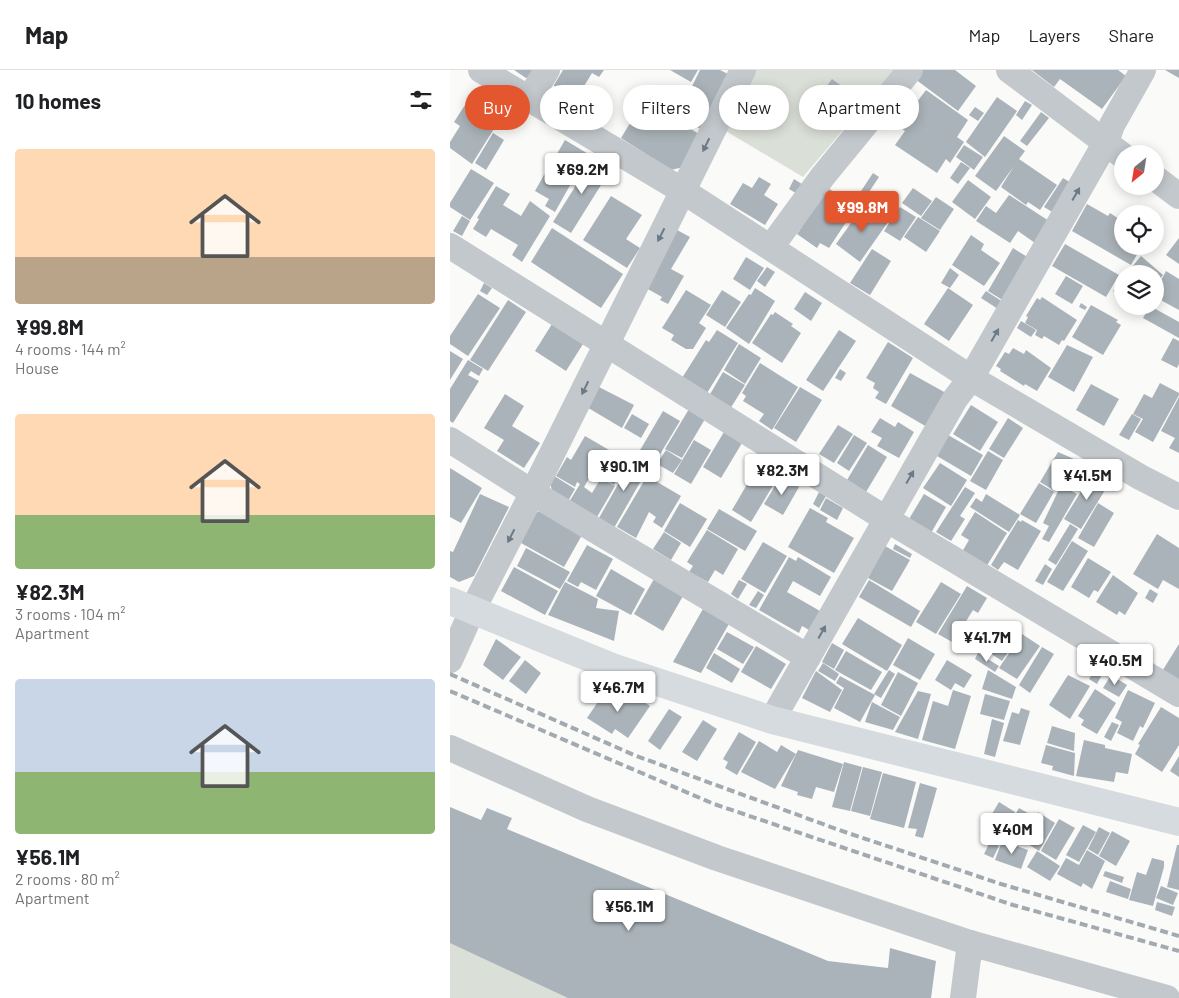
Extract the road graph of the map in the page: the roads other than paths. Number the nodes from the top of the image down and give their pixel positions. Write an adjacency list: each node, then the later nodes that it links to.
1 (481, 70): 7 (street)
2 (547, 70): 8 (street)
3 (742, 70): 12 (street, one-way to 12)
4 (910, 70): 15 (street)
5 (1009, 70): 10 (street)
6 (1143, 70): 10 (street)
7 (506, 85)
8 (530, 97)
9 (530, 100): 12 (street)
10 (1114, 149): 17 (street, one-way to 10)
11 (1164, 185): 13 (street)
12 (683, 191): 15 (street); 16 (street, one-way to 16)
13 (1179, 196)
14 (450, 246): 16 (street)
15 (771, 247): 17 (street)
16 (606, 344): 19 (street, one-way to 19); 21 (street)
17 (971, 378): 20 (street); 21 (street, one-way to 17)
18 (450, 440): 19 (street)
19 (533, 492): 22 (street, one-way to 22); 23 (street)
20 (1179, 497)
21 (886, 519): 23 (street, one-way to 21); 25 (street)
22 (461, 606): 24 (street); 26 (street)
23 (808, 657): 26 (street)
24 (450, 660)
25 (1179, 694)
26 (772, 720): 28 (street)
27 (450, 748): 29 (street)
28 (1179, 822)
29 (970, 943): 30 (street); 31 (street)
30 (963, 998)
31 (1167, 998)

